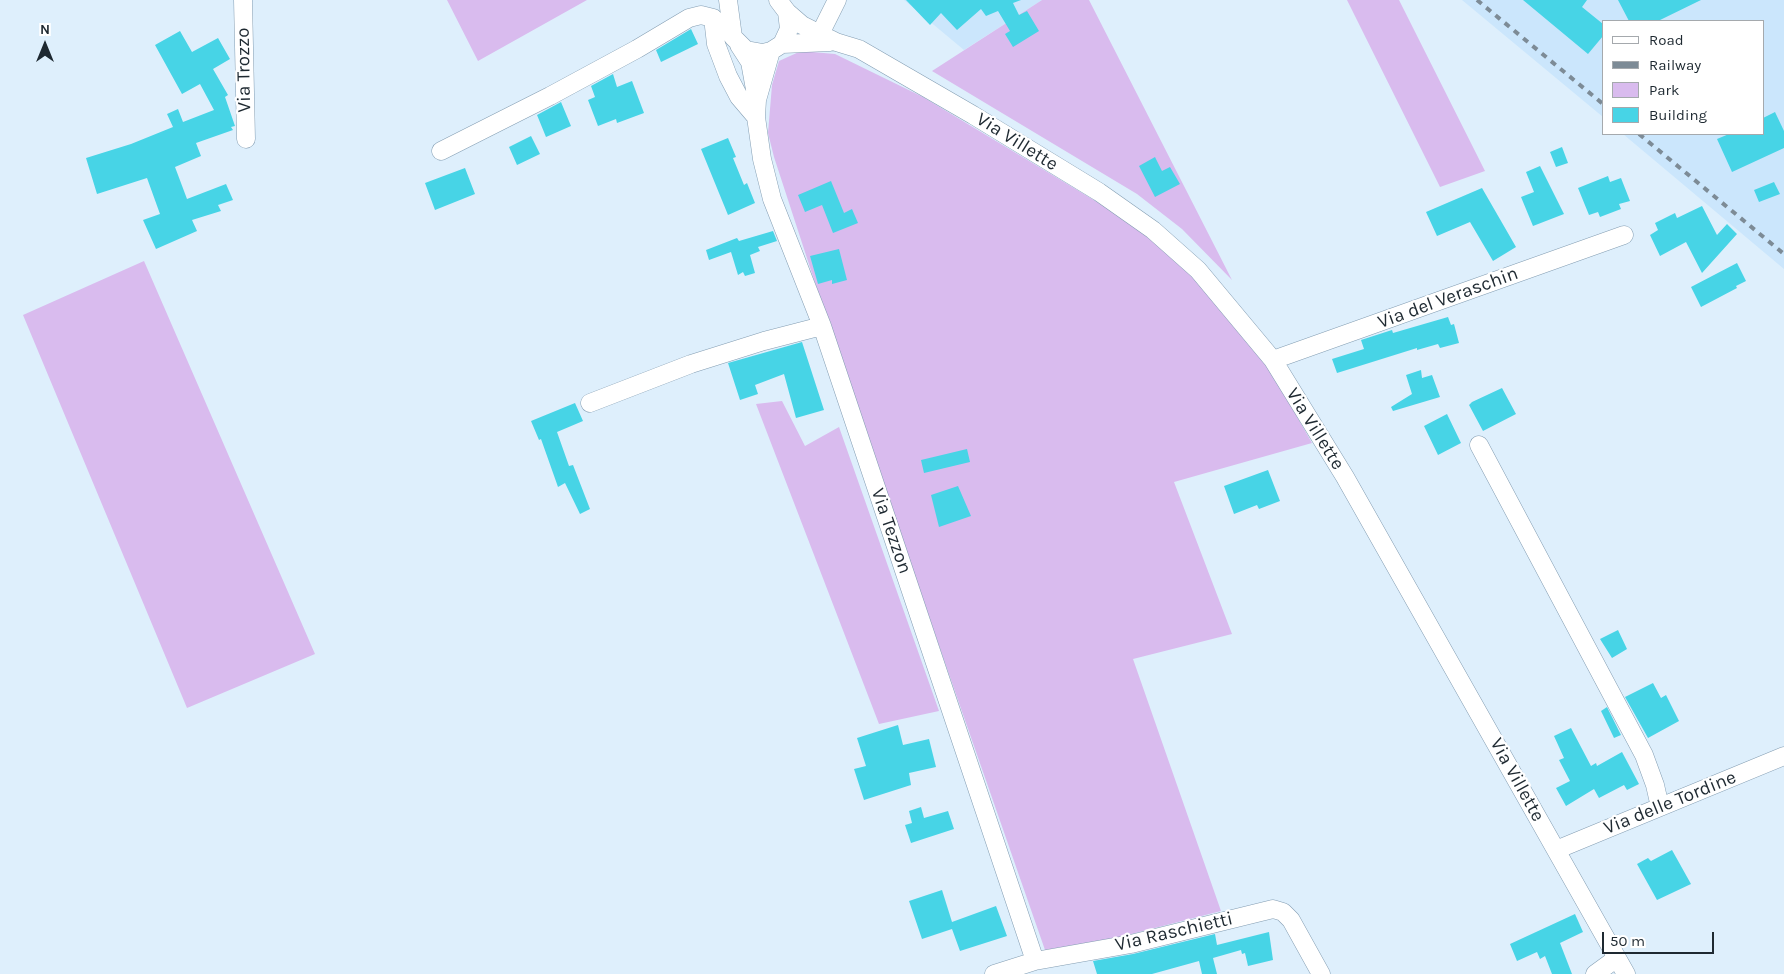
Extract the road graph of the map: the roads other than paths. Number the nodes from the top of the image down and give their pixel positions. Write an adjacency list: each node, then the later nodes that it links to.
1 (243, 0): 12 (street, Via Trozzo)
2 (728, 0): 6 (street)
3 (742, 0): 6 (street)
4 (837, 0): 7 (street)
5 (783, 6): 7 (street, Via Villette); 10 (street, Via Villette)
6 (730, 18): 9 (street)
7 (820, 34): 8 (street, Via Villette)
8 (836, 42): 10 (street, Via Villette); 16 (street, Via Villette)
9 (738, 45): 10 (street, Via Villette); 11 (street, Via Tezzon)
10 (777, 47): 11 (street, Via Tezzon)
11 (756, 108): 13 (street); 15 (street, Via Tezzon)
12 (246, 139)
13 (441, 151)
14 (1624, 235): 16 (street, Via del Veraschin)
15 (822, 326): 17 (street); 23 (street, Via Tezzon)
16 (1273, 360): 21 (street, Via Villette)
17 (590, 403)
18 (1479, 445): 20 (street)
19 (1784, 756): 20 (street, Via delle Tordine)
20 (1660, 807): 21 (street, Via delle Tordine)
21 (1556, 850): 22 (street, Via Villette)
22 (1617, 958): 26 (street); 27 (street, Via Villette)
23 (1035, 961): 24 (street, Via Raschietti); 25 (street, Via Raschietti)
24 (994, 974)
25 (1321, 974)
26 (1595, 974)
27 (1626, 974)

